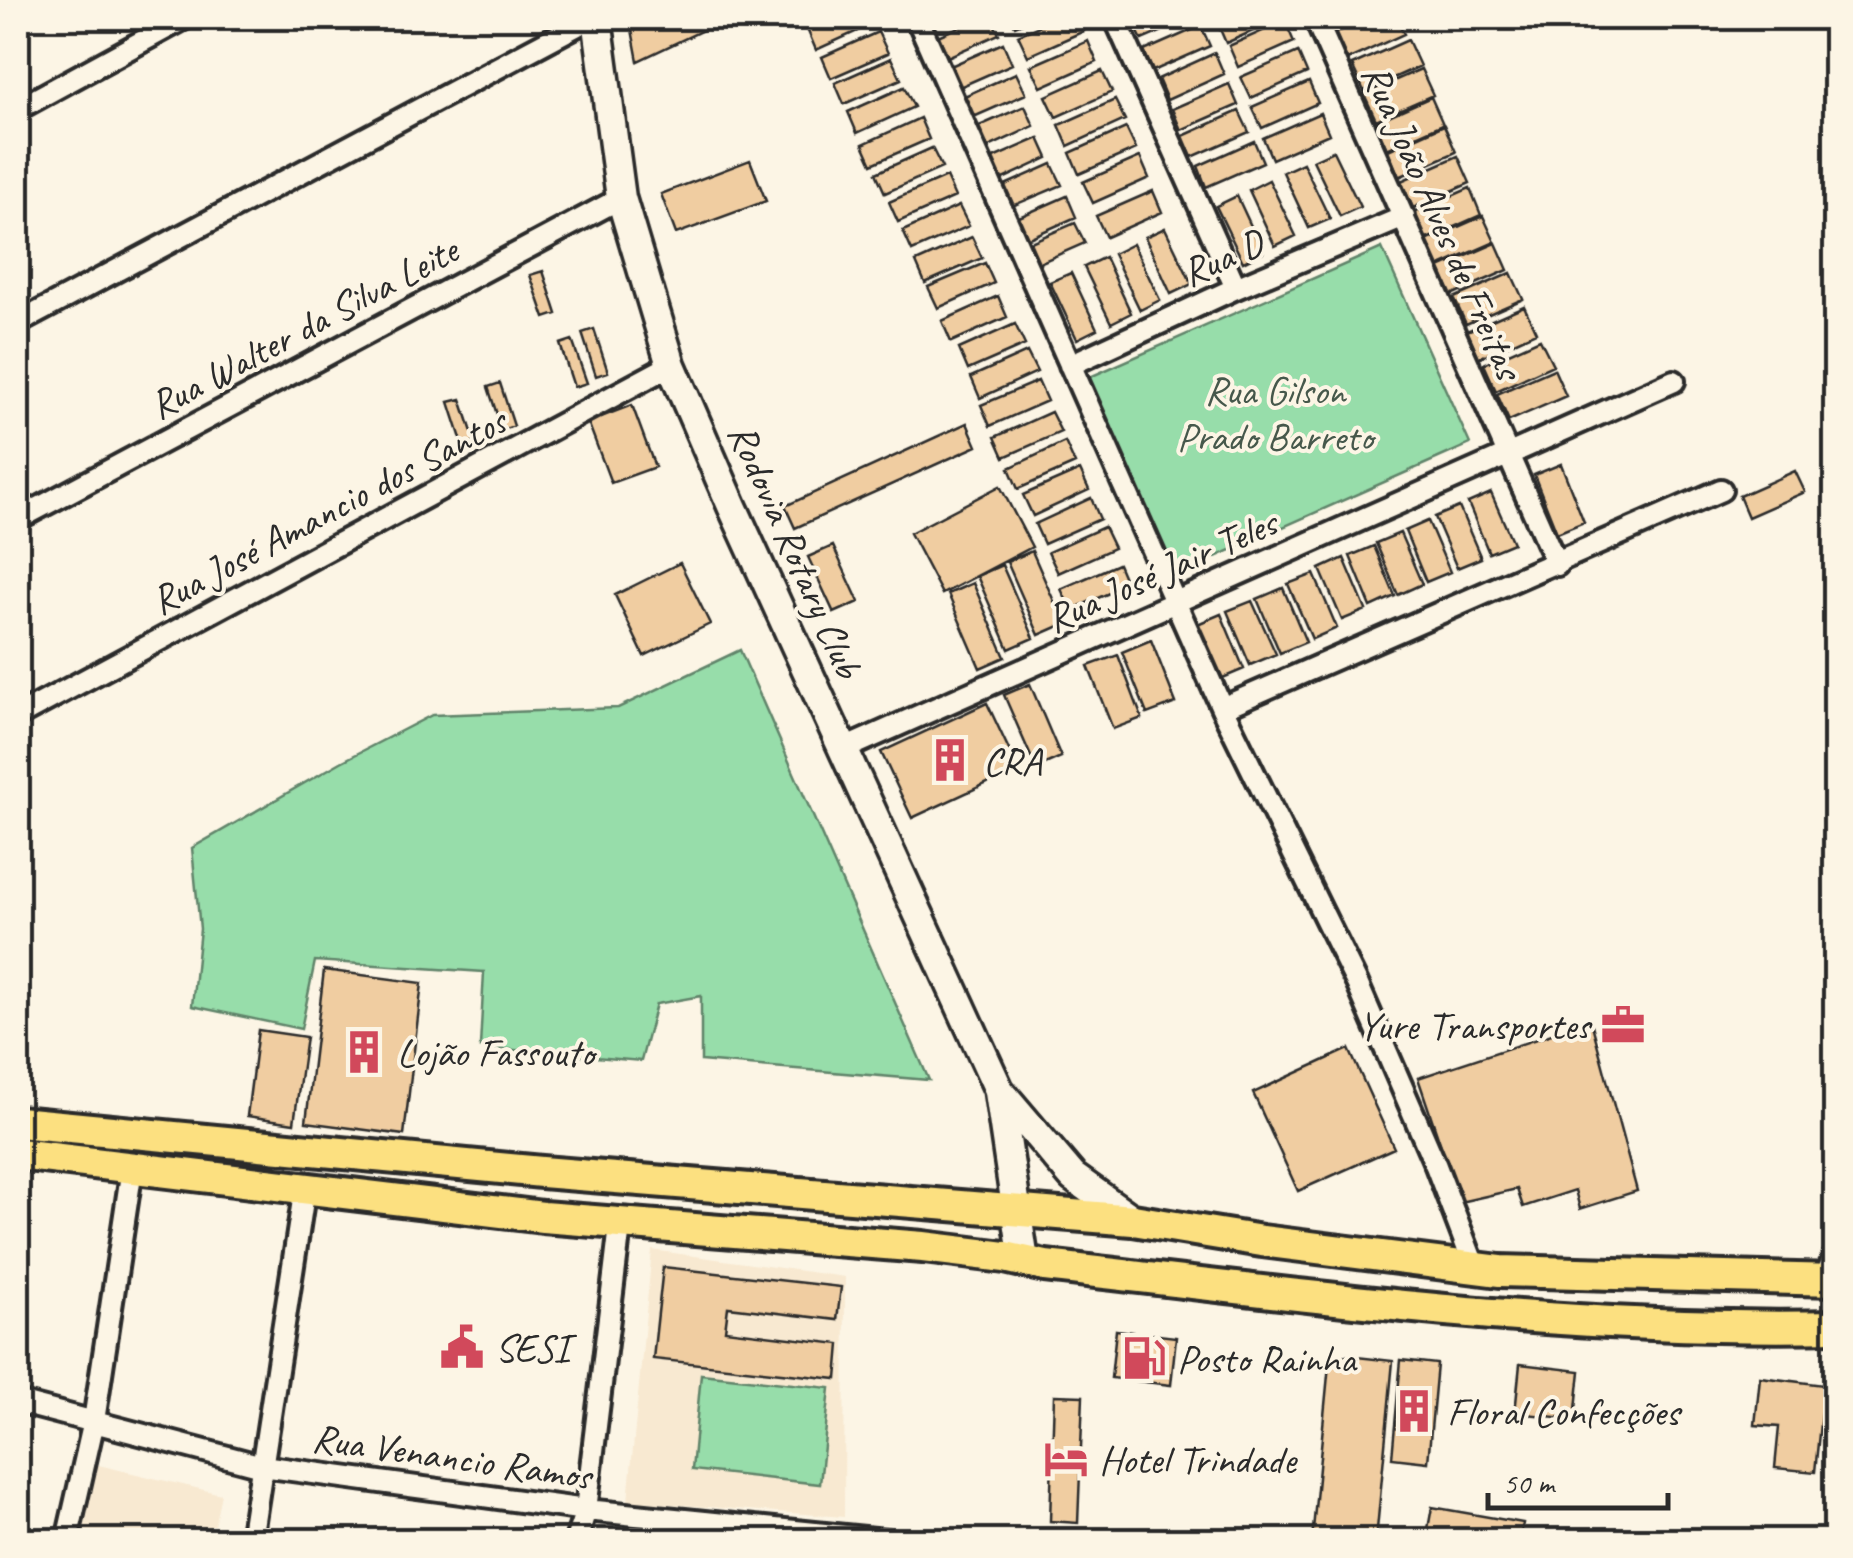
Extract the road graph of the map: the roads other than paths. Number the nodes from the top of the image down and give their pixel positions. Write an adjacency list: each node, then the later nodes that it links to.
1 (185, 18): 6 (street)
2 (594, 18): 7 (main road, Rodovia Rotary Club); 10 (street)
3 (917, 18): 12 (street)
4 (1115, 18): 9 (street)
5 (1314, 18): 8 (street, Rua João Alves de Freitas)
6 (18, 109)
7 (621, 198): 11 (main road, Rodovia Rotary Club); 16 (street, Rua Walter da Silva Leite)
8 (1404, 217): 9 (street, Rua D); 14 (street, Rua João Alves de Freitas)
9 (1236, 288): 12 (street, Rua D)
10 (18, 323)
11 (671, 365): 20 (street, Rua José Amancio dos Santos); 21 (main road, Rodovia Rotary Club)
12 (1070, 365): 18 (street)
13 (1674, 381): 14 (street, Rua José Jair Teles)
14 (1508, 454): 17 (street, Rua João Alves de Freitas); 18 (street, Rua José Jair Teles)
15 (1721, 490): 17 (street)
16 (18, 518)
17 (1556, 565): 19 (street)
18 (1176, 602): 19 (street); 21 (street, Rua José Jair Teles)
19 (1222, 708): 33 (street)
20 (18, 716)
21 (842, 750): 22 (main road, Rodovia Rotary Club)
22 (999, 1090): 28 (main road); 30 (main road)
23 (18, 1122): 26 (main road)
24 (18, 1154): 25 (main road)
25 (132, 1168): 27 (main road); 38 (street)
26 (542, 1172): 28 (main road); 29 (main road)
27 (305, 1186): 29 (main road); 39 (street)
28 (1017, 1211): 30 (main road); 32 (main road)
29 (542, 1217): 31 (main road)
30 (1133, 1220): 33 (main road)
31 (620, 1226): 32 (main road); 41 (street)
32 (1024, 1261): 35 (main road)
33 (1463, 1266): 34 (main road); 35 (main road)
34 (1832, 1271)
35 (1446, 1311): 36 (main road)
36 (1836, 1326)
37 (18, 1402): 38 (street, Rua Venancio Ramos)
38 (94, 1421): 39 (street, Rua Venancio Ramos); 42 (street)
39 (262, 1466): 41 (street, Rua Venancio Ramos); 43 (street)
40 (661, 1518): 41 (street, Rua Venancio Ramos); 45 (street); 46 (street, Rua Venancio Ramos)
41 (580, 1526): 44 (street)
42 (67, 1540)
43 (251, 1540)
44 (559, 1540)
45 (662, 1540)
46 (884, 1540)

